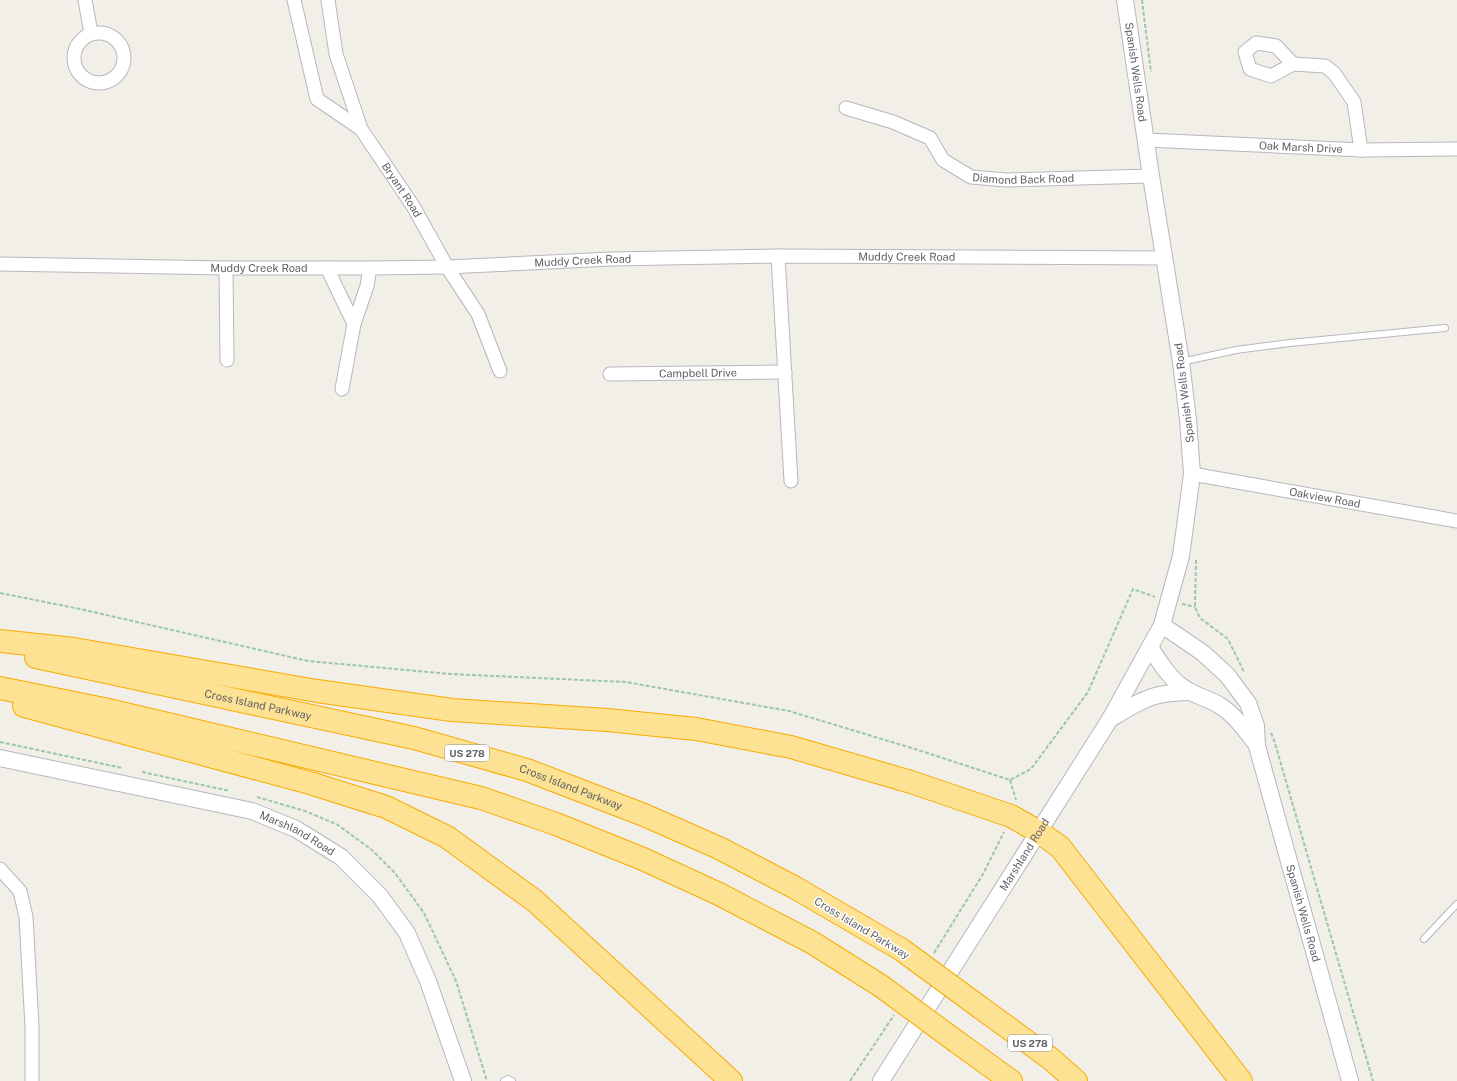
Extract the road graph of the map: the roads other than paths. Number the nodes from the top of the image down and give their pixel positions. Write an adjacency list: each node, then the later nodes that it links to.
1 (85, 0): 5 (street)
2 (294, 0): 8 (street)
3 (328, 0): 8 (street, Bryant Road)
4 (1125, 0): 9 (street, Spanish Wells Road)
5 (91, 33)
6 (1293, 64): 11 (street)
7 (846, 108): 12 (street, Diamond Back Road)
8 (361, 129): 16 (street, Bryant Road)
9 (1146, 140): 11 (street, Oak Marsh Drive); 12 (street, Spanish Wells Road)
10 (1457, 149): 11 (street, Oak Marsh Drive)
11 (1362, 150)
12 (1151, 176): 14 (street, Spanish Wells Road)
13 (778, 256): 14 (street, Muddy Creek Road); 16 (street, Muddy Creek Road); 25 (street)
14 (1165, 258): 23 (street, Spanish Wells Road)
15 (0, 264): 17 (street, Muddy Creek Road)
16 (447, 267): 19 (street, Muddy Creek Road); 24 (street, Bryant Road)
17 (226, 268): 18 (street, Muddy Creek Road); 22 (street)
18 (327, 268): 19 (street, Muddy Creek Road); 20 (street)
19 (370, 268): 20 (street)
20 (354, 324): 27 (street)
21 (1446, 328): 23 (lane)
22 (227, 360)
23 (1181, 362): 28 (street, Spanish Wells Road)
24 (500, 371)
25 (785, 372): 26 (street, Campbell Drive); 29 (street)
26 (610, 374)
27 (342, 389)
28 (1192, 474): 30 (street, Oakview Road); 31 (street, Spanish Wells Road)
29 (791, 481)
30 (1457, 521)
31 (1162, 625): 33 (street, Marshland Road); 39 (street, Spanish Wells Road)
32 (0, 640): 41 (highway)
33 (1150, 647): 36 (street, Spanish Wells Road); 38 (street, Marshland Road)
34 (0, 650): 52 (highway, Cross Island Parkway / US 278, bridge)
35 (0, 688): 51 (highway, bridge)
36 (1191, 692): 38 (street); 39 (street, Spanish Wells Road)
37 (0, 699): 49 (highway)
38 (1110, 719): 41 (street, Marshland Road)
39 (1257, 746): 54 (street, Spanish Wells Road)
40 (0, 758): 46 (street, Marshland Road)
41 (1039, 832): 50 (street, Marshland Road); 53 (highway)
42 (0, 869): 45 (street)
43 (1457, 904): 44 (lane)
44 (1424, 939)
45 (32, 1081)
46 (463, 1081)
47 (504, 1081): 48 (lane)
48 (512, 1081)
49 (731, 1081)
50 (881, 1081)
51 (1011, 1081)
52 (1076, 1081)
53 (1241, 1081)
54 (1350, 1081)

